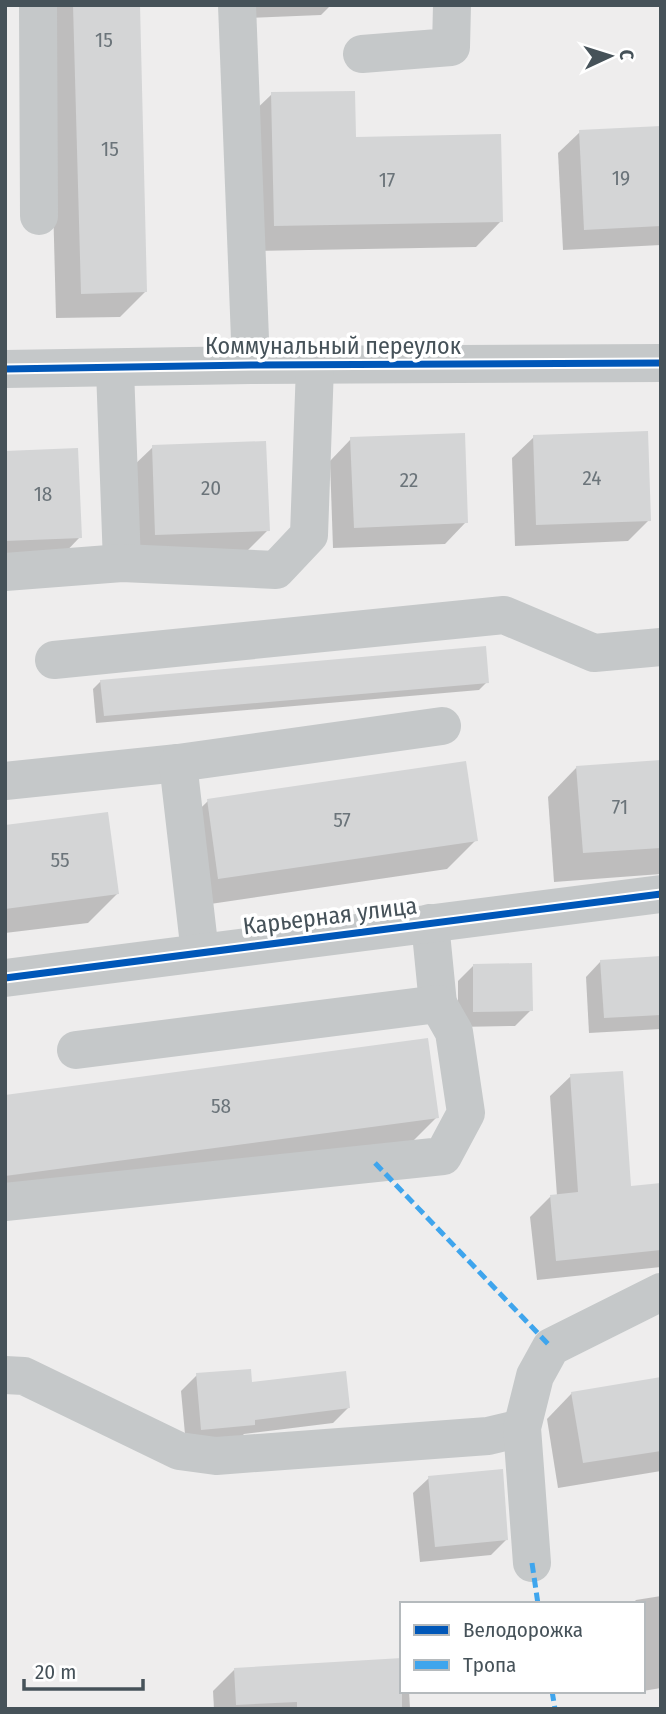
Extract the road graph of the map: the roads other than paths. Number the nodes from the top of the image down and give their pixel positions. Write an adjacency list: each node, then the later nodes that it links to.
1 (38, 5): 5 (street)
2 (237, 5): 7 (street)
3 (452, 5): 4 (street)
4 (362, 54)
5 (39, 216)
6 (661, 363): 8 (street, Коммунальный переулок)
7 (251, 365): 8 (street, Коммунальный переулок); 10 (street, Коммунальный переулок)
8 (315, 366): 11 (street)
9 (5, 369): 10 (street, Коммунальный переулок)
10 (115, 369): 11 (street)
11 (122, 563): 12 (street)
12 (5, 572)
13 (661, 647): 14 (street)
14 (54, 660)
15 (442, 726): 16 (street)
16 (178, 763): 17 (street); 20 (street)
17 (5, 781)
18 (661, 894): 19 (street, Карьерная улица)
19 (430, 923): 20 (street, Карьерная улица); 22 (street)
20 (200, 953): 21 (street, Карьерная улица)
21 (5, 978)
22 (438, 1004): 23 (street); 24 (street)
23 (76, 1049)
24 (5, 1202)
25 (661, 1292): 27 (street)
26 (5, 1375): 27 (street)
27 (522, 1428): 28 (street)
28 (532, 1563)

